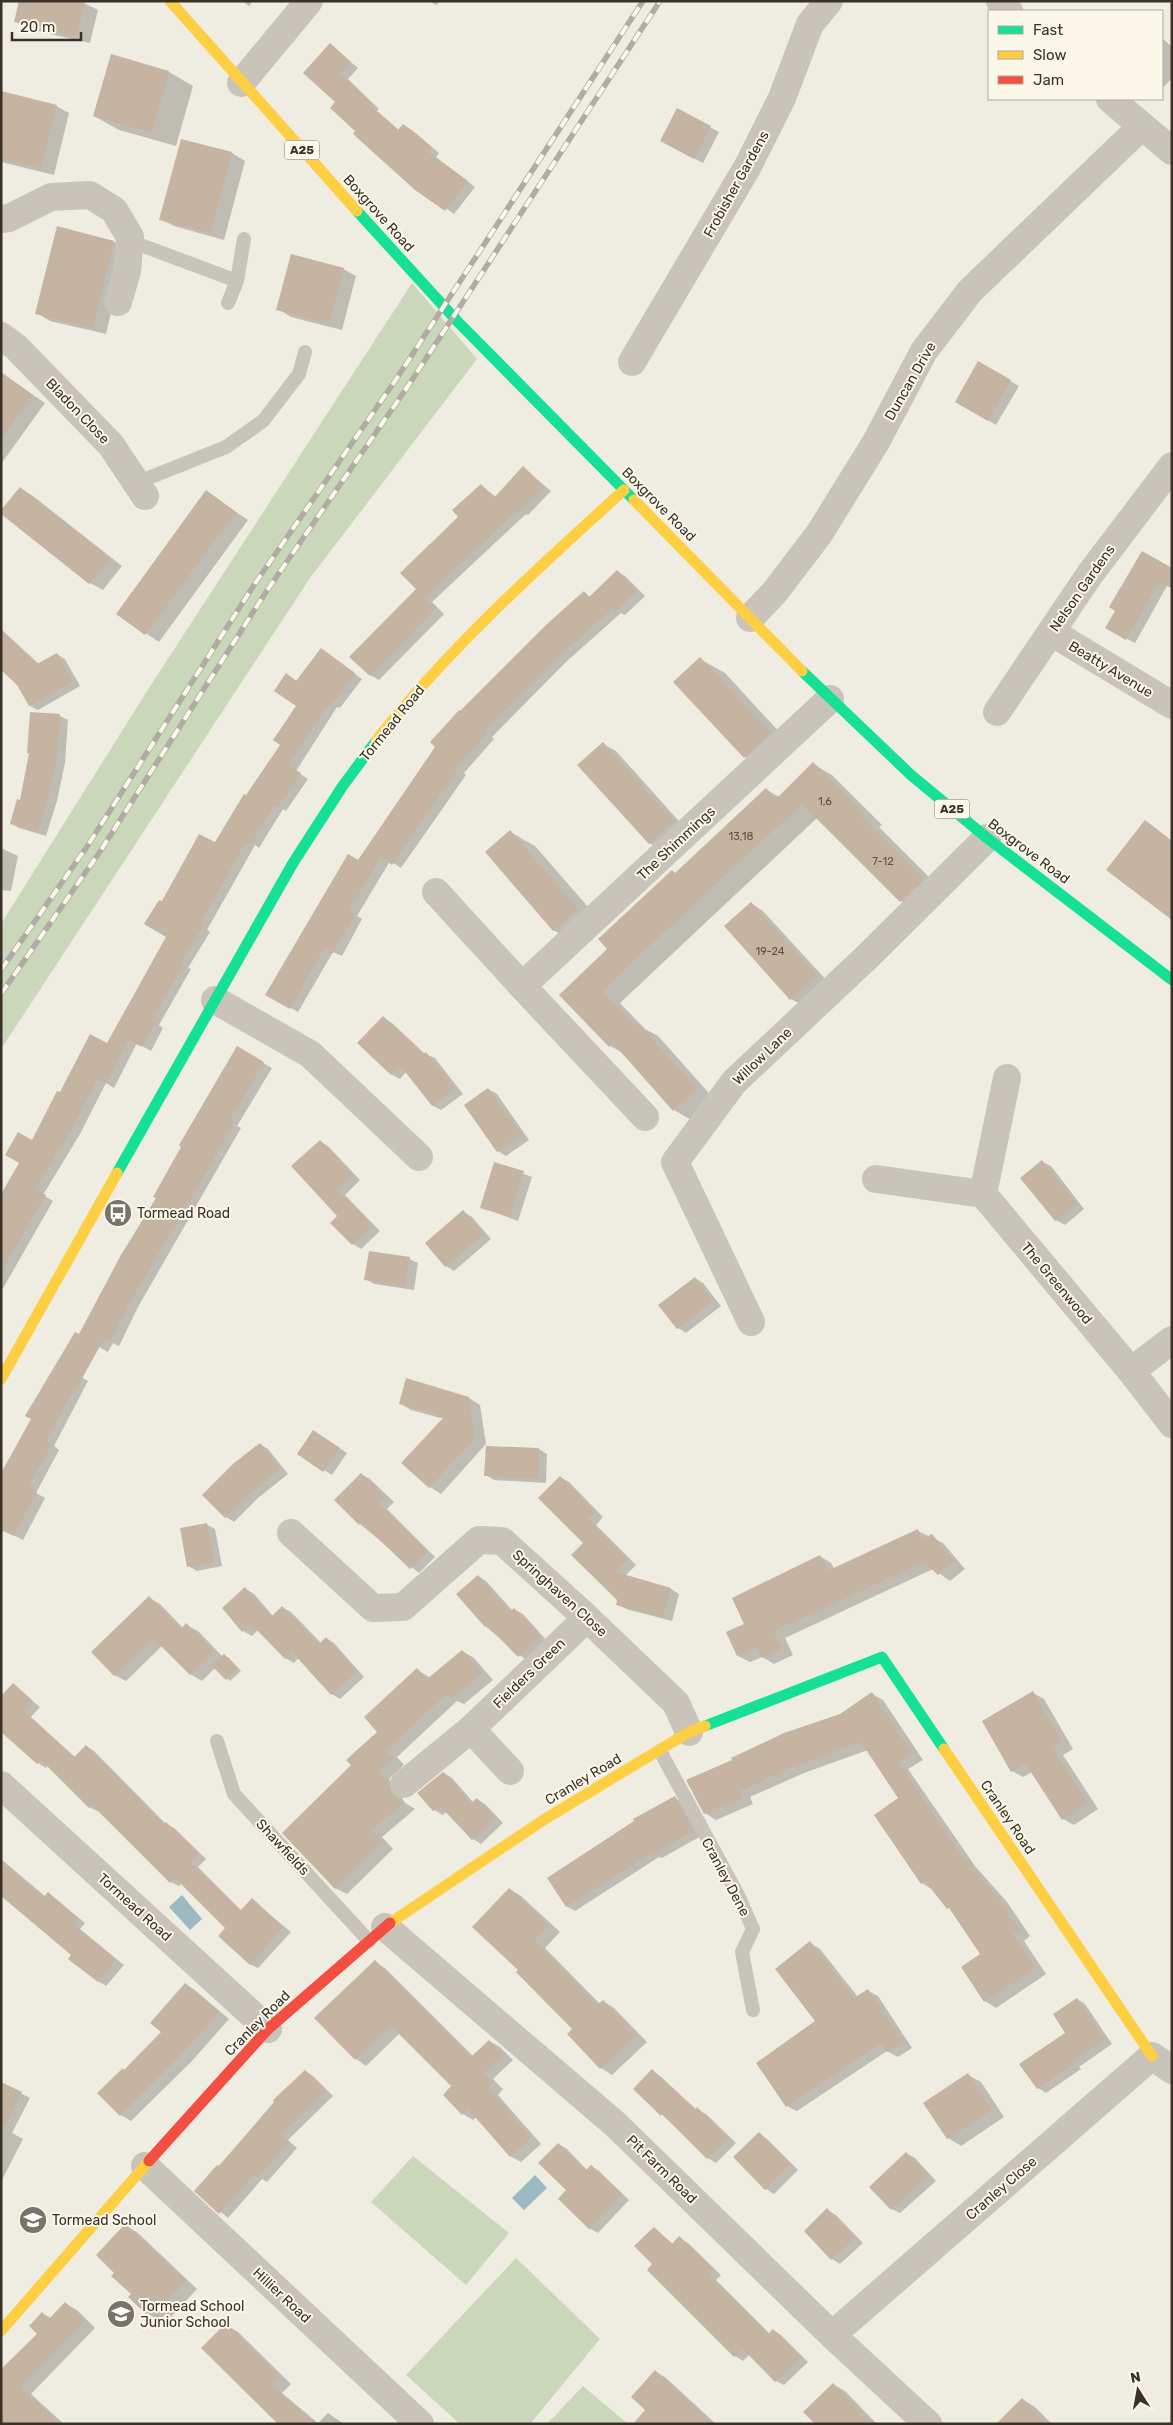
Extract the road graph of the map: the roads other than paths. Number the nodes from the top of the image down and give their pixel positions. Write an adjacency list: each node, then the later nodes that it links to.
1 (170, 1): 4 (street, Boxgrove Road / A25)
2 (309, 1): 4 (street)
3 (829, 1): 16 (street, Frobisher Gardens)
4 (241, 83): 19 (street, Boxgrove Road / A25)
5 (1111, 100): 6 (street)
6 (1142, 126): 7 (street); 20 (street, Duncan Drive)
7 (1172, 151)
8 (1, 219): 10 (street)
9 (244, 239): 11 (lane)
10 (130, 241): 11 (lane); 12 (street)
11 (237, 281): 13 (lane)
12 (118, 302)
13 (228, 303)
14 (1, 336): 18 (street, Bladon Close)
15 (305, 352): 18 (lane)
16 (632, 362)
17 (1172, 466): 21 (street, Nelson Gardens)
18 (140, 490)
19 (624, 490): 20 (street, Boxgrove Road / A25); 29 (street, Tormead Road)
20 (750, 618): 22 (street, Boxgrove Road / A25)
21 (1051, 632): 23 (street, Beatty Avenue); 24 (street, Nelson Gardens)
22 (830, 699): 25 (street, Boxgrove Road / A25); 28 (street, The Shimmings)
23 (1172, 705)
24 (997, 712)
25 (987, 838): 27 (street, Boxgrove Road / A25); 35 (street, Willow Lane)
26 (436, 892): 28 (street)
27 (1172, 980)
28 (522, 986): 31 (street)
29 (215, 1000): 32 (street); 38 (street, Tormead Road)
30 (1007, 1078): 34 (street)
31 (645, 1117)
32 (419, 1157)
33 (876, 1179): 34 (street)
34 (983, 1194): 37 (street, The Greenwood)
35 (750, 1322)
36 (1172, 1340): 37 (street)
37 (1131, 1371): 39 (street, The Greenwood)
38 (1, 1380)
39 (1172, 1424)
40 (292, 1534): 41 (street, Springhaven Close)
41 (588, 1618): 42 (street, Fielders Green); 43 (street, Springhaven Close)
42 (471, 1729): 46 (street); 47 (street, Fielders Green)
43 (689, 1732): 45 (street, Cranley Road); 52 (street, Cranley Road)
44 (218, 1742): 49 (lane, Shawfields)
45 (660, 1751): 49 (street, Cranley Road); 50 (lane, Cranley Dene)
46 (510, 1771)
47 (404, 1784)
48 (1, 1785): 51 (street, Tormead Road)
49 (377, 1934): 51 (street, Cranley Road); 55 (street, Pit Farm Road)
50 (753, 2010)
51 (268, 2029): 53 (street, Cranley Road)
52 (1162, 2063): 55 (street, Cranley Close)
53 (145, 2166): 54 (street, Cranley Road); 56 (street, Hillier Road)
54 (1, 2331)
55 (832, 2334): 57 (street, Pit Farm Road)
56 (420, 2424)
57 (928, 2424)

